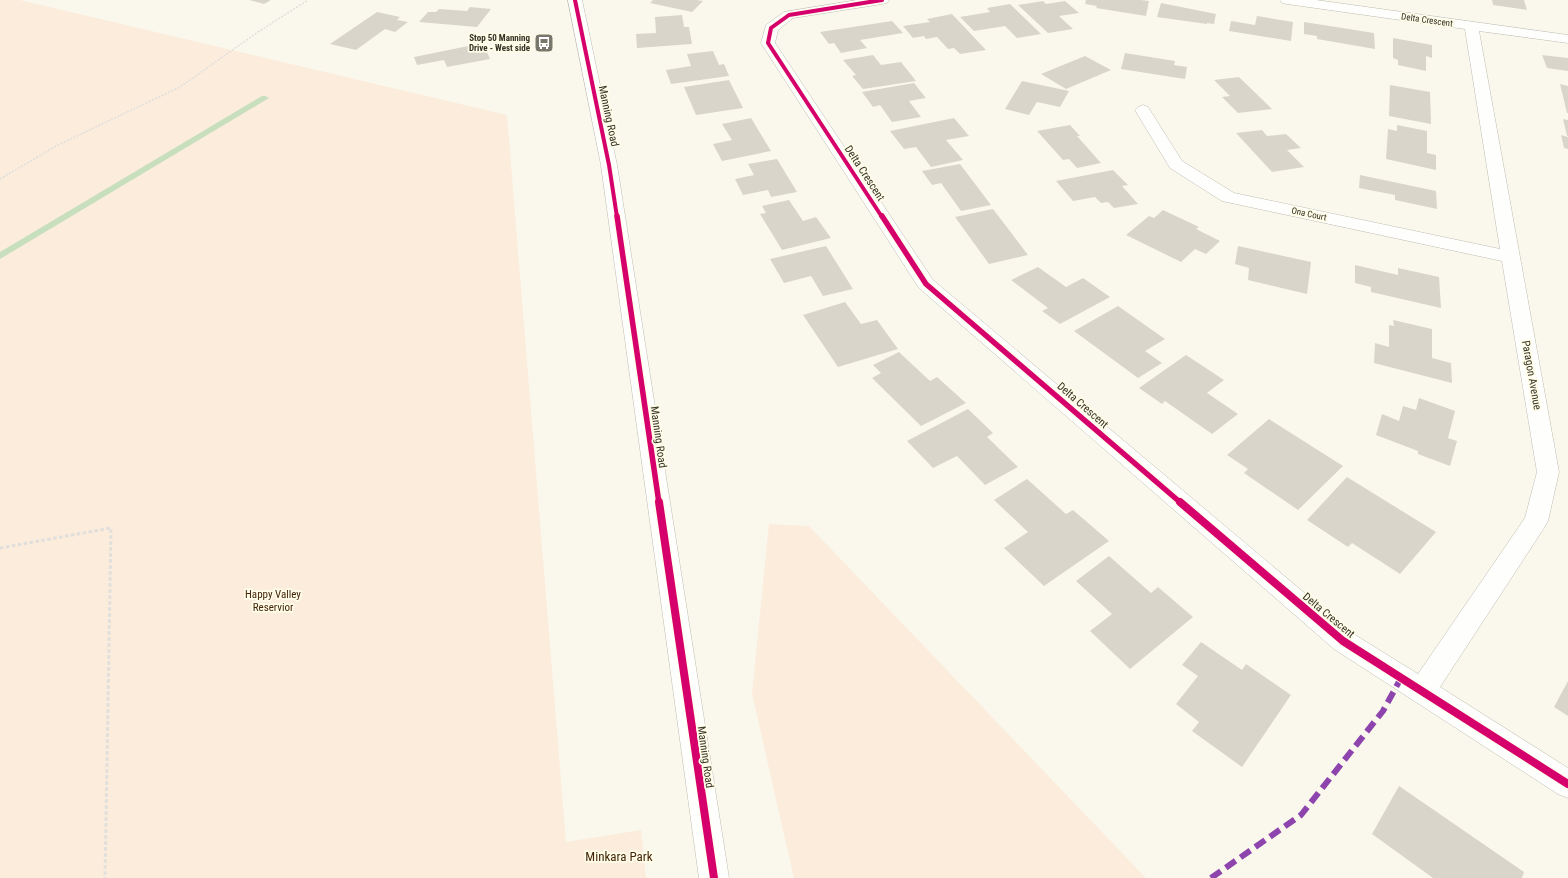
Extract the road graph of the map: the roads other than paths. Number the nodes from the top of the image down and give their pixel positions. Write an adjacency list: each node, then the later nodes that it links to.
1 (575, 0): 10 (street, Manning Road)
2 (882, 0): 8 (street, Delta Crescent)
3 (1286, 0): 4 (street, Delta Crescent)
4 (1471, 26): 5 (street, Delta Crescent); 7 (street, Paragon Avenue)
5 (1568, 39)
6 (1143, 110): 7 (street, Ona Court)
7 (1512, 257): 8 (street, Paragon Avenue)
8 (1422, 691): 9 (street, Delta Crescent)
9 (1568, 784)
10 (714, 878)

